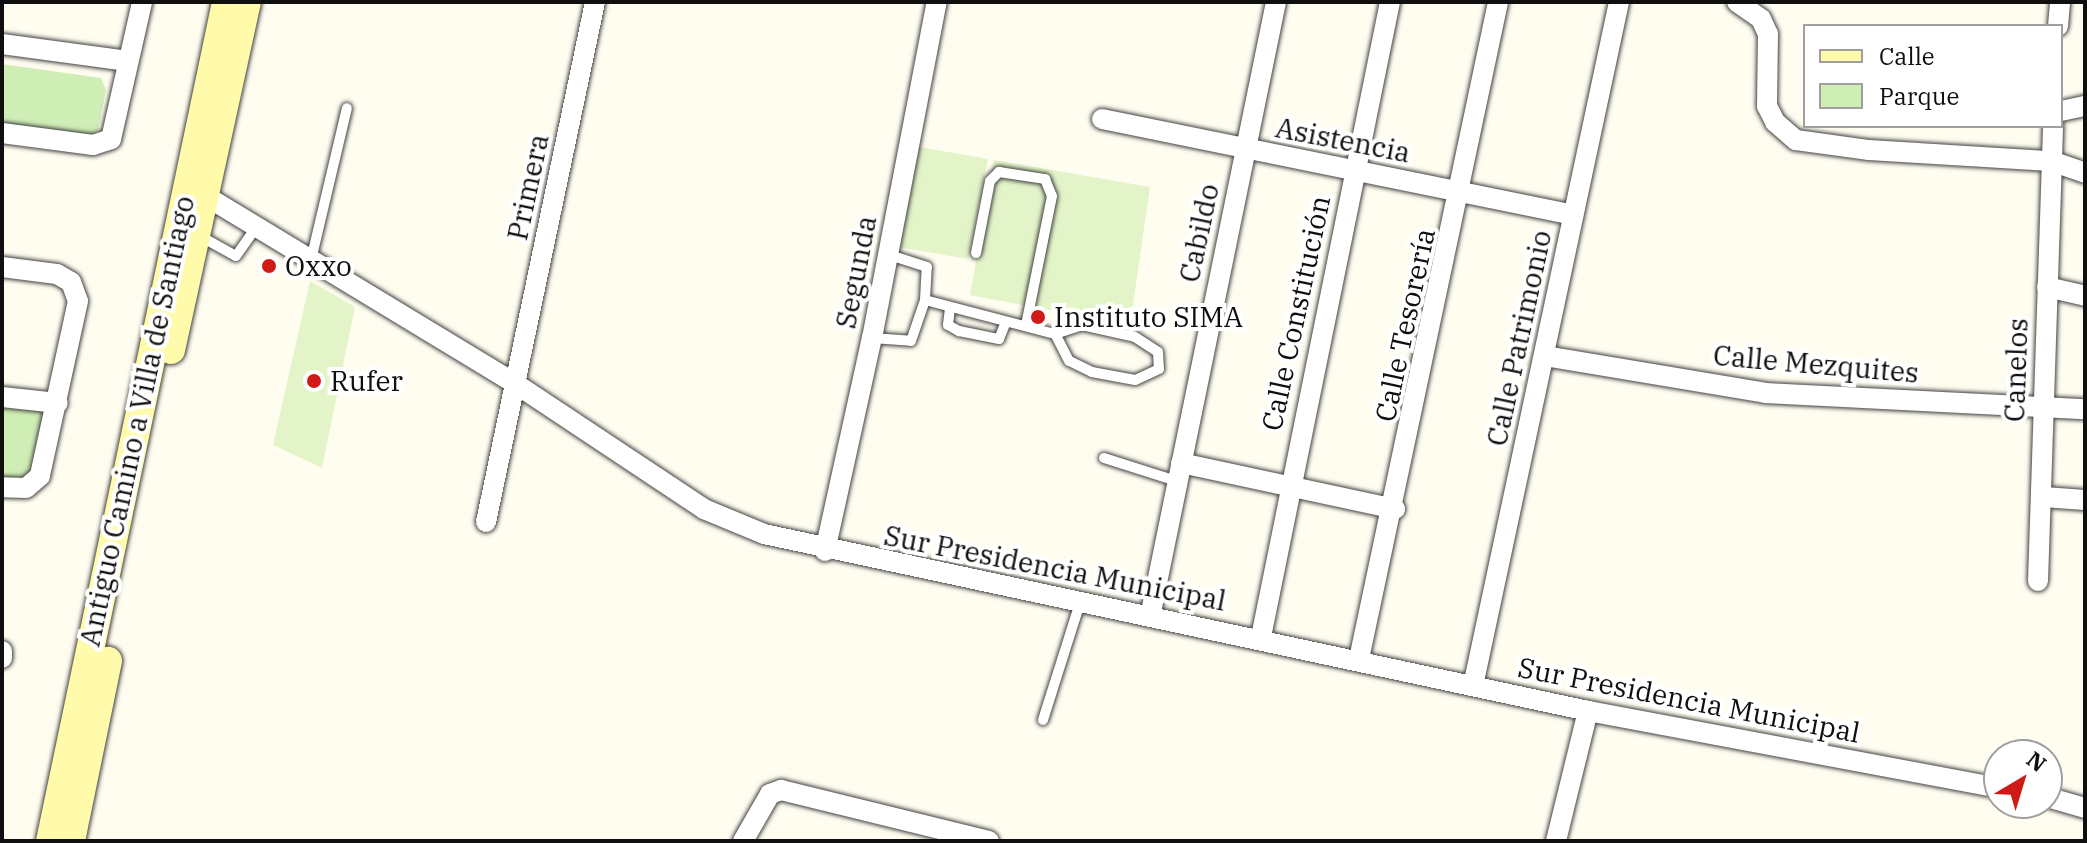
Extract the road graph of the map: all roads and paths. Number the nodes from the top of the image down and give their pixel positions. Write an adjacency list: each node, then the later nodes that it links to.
1 (142, 2): 14 (street)
2 (226, 2): 25 (street, Antiguo Camino a Villa de Santiago)
3 (247, 2): 25 (street)
4 (595, 2): 43 (street, Primera)
5 (937, 2): 31 (street, Segunda)
6 (1276, 2): 21 (street, Cabildo)
7 (1390, 2): 23 (street, Calle Constitución)
8 (1498, 2): 26 (street, Calle Tesorería)
9 (1619, 2): 27 (street, Calle Patrimonio)
10 (1737, 2): 22 (street)
11 (2060, 2): 12 (street)
12 (2058, 24)
13 (2, 44): 14 (street)
14 (128, 61): 20 (street)
15 (2085, 106): 17 (street)
16 (347, 108): 32 (lane)
17 (2063, 111)
18 (1102, 119): 21 (street, Asistencia)
19 (2053, 128): 22 (street, Canelos)
20 (2, 133)
21 (1245, 149): 23 (street, Asistencia); 49 (street, Cabildo)
22 (2051, 161): 24 (street); 34 (street, Canelos)
23 (1354, 170): 26 (street, Asistencia); 50 (street, Calle Constitución)
24 (2085, 173)
25 (196, 190): 28 (street, Sur Presidencia Municipal); 29 (street); 70 (street, Antiguo Camino a Villa de Santiago)
26 (1461, 193): 27 (street, Asistencia); 54 (street, Calle Tesorería)
27 (1573, 215): 42 (street, Calle Patrimonio)
28 (256, 227): 29 (lane); 32 (street, Sur Presidencia Municipal)
29 (197, 234): 71 (street)
30 (976, 253): 39 (lane)
31 (889, 255): 36 (lane); 41 (street, Segunda)
32 (311, 260): 43 (street, Sur Presidencia Municipal)
33 (2, 267): 45 (street)
34 (2047, 287): 35 (street); 46 (street, Canelos)
35 (2085, 296)
36 (925, 300): 37 (lane); 41 (lane)
37 (950, 308): 38 (lane); 38 (lane)
38 (1006, 322): 39 (lane)
39 (1026, 325): 40 (lane)
40 (1055, 334): 40 (lane)
41 (872, 338): 56 (street, Segunda)
42 (1545, 356): 46 (street, Calle Mezquites); 64 (street, Calle Patrimonio)
43 (516, 384): 55 (street, Primera); 56 (street, Sur Presidencia Municipal)
44 (2, 397): 45 (street)
45 (58, 403): 51 (street)
46 (2041, 408): 47 (street, Calle Mezquites); 52 (street, Canelos)
47 (2085, 409)
48 (1104, 458): 49 (lane)
49 (1178, 472): 50 (street); 59 (street, Cabildo)
50 (1289, 485): 54 (street); 60 (street, Calle Constitución)
51 (2, 487)
52 (2044, 497): 53 (street); 57 (street, Canelos)
53 (2085, 500)
54 (1395, 509): 63 (street, Calle Tesorería)
55 (486, 522)
56 (825, 551): 58 (street, Sur Presidencia Municipal)
57 (2038, 581)
58 (1080, 603): 59 (street, Sur Presidencia Municipal); 66 (lane)
59 (1150, 617): 60 (street, Sur Presidencia Municipal)
60 (1261, 637): 63 (street, Sur Presidencia Municipal)
61 (2, 651): 62 (street)
62 (2, 658)
63 (1359, 659): 64 (street, Sur Presidencia Municipal)
64 (1473, 686): 65 (street, Sur Presidencia Municipal)
65 (1588, 711): 67 (street, Sur Presidencia Municipal); 74 (street)
66 (1043, 720)
67 (1983, 785)
68 (2063, 802): 69 (street)
69 (2085, 808)
70 (50, 841)
71 (71, 841)
72 (743, 841): 73 (street)
73 (989, 841)
74 (1556, 841)

